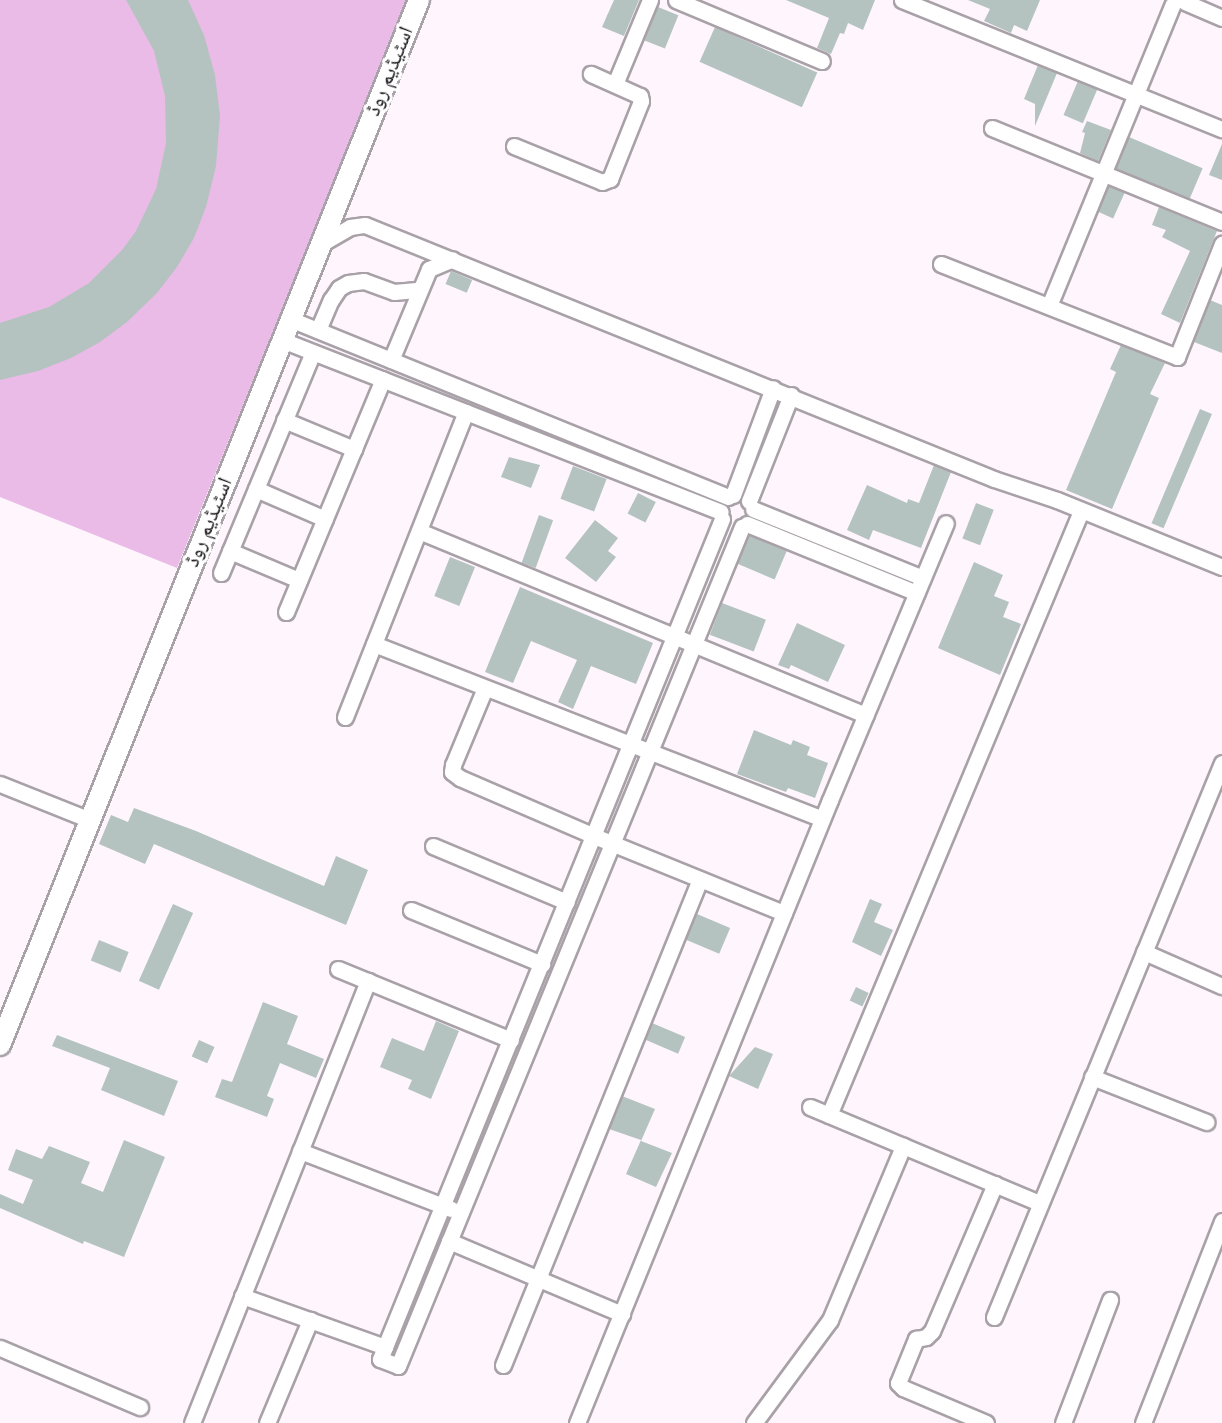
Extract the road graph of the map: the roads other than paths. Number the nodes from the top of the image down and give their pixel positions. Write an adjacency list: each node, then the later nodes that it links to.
1 (418, 0): 17 (main road, اسٹیڈیم روڈ)
2 (650, 0): 9 (street)
3 (676, 0): 7 (street)
4 (902, 0): 10 (street)
5 (1179, 2): 6 (street); 10 (street)
6 (1222, 18)
7 (822, 61)
8 (591, 74): 9 (street)
9 (615, 84): 13 (street)
10 (1136, 94): 12 (street); 14 (street)
11 (992, 128): 14 (street)
12 (1222, 129)
13 (514, 146)
14 (1104, 173): 15 (street); 21 (street)
15 (1222, 222)
16 (1222, 244): 21 (street)
17 (319, 245): 18 (street); 22 (main road, اسٹیڈیم روڈ)
18 (452, 259): 20 (street); 28 (street)
19 (941, 264): 21 (street)
20 (419, 290): 23 (street); 26 (street)
21 (1049, 306)
22 (290, 319): 23 (street); 24 (main road, اسٹیڈیم روڈ)
23 (318, 330): 26 (street)
24 (282, 340): 25 (street); 61 (main road, اسٹیڈیم روڈ)
25 (313, 352): 27 (street); 31 (street)
26 (391, 360): 34 (street)
27 (383, 379): 30 (street); 32 (street)
28 (773, 388): 29 (street); 34 (street)
29 (791, 395): 35 (street); 36 (street)
30 (466, 412): 37 (street); 41 (street)
31 (285, 420): 32 (street); 33 (street)
32 (354, 449): 38 (street)
33 (256, 489): 38 (street); 42 (street)
34 (730, 496): 35 (street); 37 (street)
35 (751, 505): 40 (street); 45 (street)
36 (1081, 511): 43 (street); 78 (street)
37 (721, 516): 40 (street); 49 (street)
38 (325, 519): 46 (street)
39 (946, 523): 45 (street)
40 (744, 525): 47 (street); 50 (street)
41 (419, 531): 49 (street); 51 (street)
42 (230, 551): 44 (street); 46 (street)
43 (1222, 567)
44 (221, 573)
45 (923, 578): 47 (street)
46 (299, 580): 48 (street)
47 (917, 593): 53 (street)
48 (286, 612)
49 (675, 637): 50 (street); 55 (street)
50 (694, 643): 53 (street); 56 (street)
51 (374, 644): 52 (street); 54 (street)
52 (485, 688): 55 (street); 62 (street)
53 (866, 715): 60 (street)
54 (345, 717)
55 (631, 745): 56 (street); 62 (street)
56 (649, 751): 60 (street); 63 (street)
57 (1222, 763): 59 (street)
58 (0, 784): 61 (street)
59 (1215, 799): 69 (street)
60 (822, 819): 68 (street)
61 (90, 820): 75 (main road, اسٹیڈیم روڈ)
62 (594, 836): 63 (street); 66 (street)
63 (611, 843): 65 (street); 85 (street)
64 (432, 846): 66 (street)
65 (700, 879): 68 (street); 88 (street)
66 (567, 902): 70 (street)
67 (411, 910): 70 (street)
68 (784, 913): 91 (street)
69 (1144, 952): 73 (street); 76 (street)
70 (542, 964): 74 (street)
71 (338, 969): 72 (street)
72 (368, 981): 74 (street); 81 (street)
73 (1222, 986)
74 (511, 1040): 84 (street)
75 (0, 1045)
76 (1092, 1077): 79 (street); 83 (street)
77 (810, 1107): 78 (street)
78 (829, 1115): 80 (street)
79 (1206, 1122)
80 (903, 1146): 82 (street); 101 (street)
81 (300, 1151): 84 (street); 89 (street)
82 (995, 1184): 83 (street); 102 (street)
83 (1040, 1203): 92 (street)
84 (444, 1207): 85 (street); 94 (street)
85 (460, 1213): 87 (street)
86 (1222, 1221): 104 (street)
87 (449, 1241): 88 (street); 94 (street)
88 (539, 1279): 91 (street); 96 (street)
89 (242, 1296): 93 (street); 98 (street)
90 (1110, 1300): 103 (street)
91 (622, 1314): 100 (street)
92 (994, 1317)
93 (310, 1320): 94 (street); 99 (street)
94 (385, 1347)
95 (0, 1348): 97 (street)
96 (503, 1365)
97 (140, 1407)
98 (192, 1423)
99 (267, 1423)
100 (577, 1423)
101 (754, 1423)
102 (986, 1423)
103 (1063, 1423)
104 (1143, 1423)

